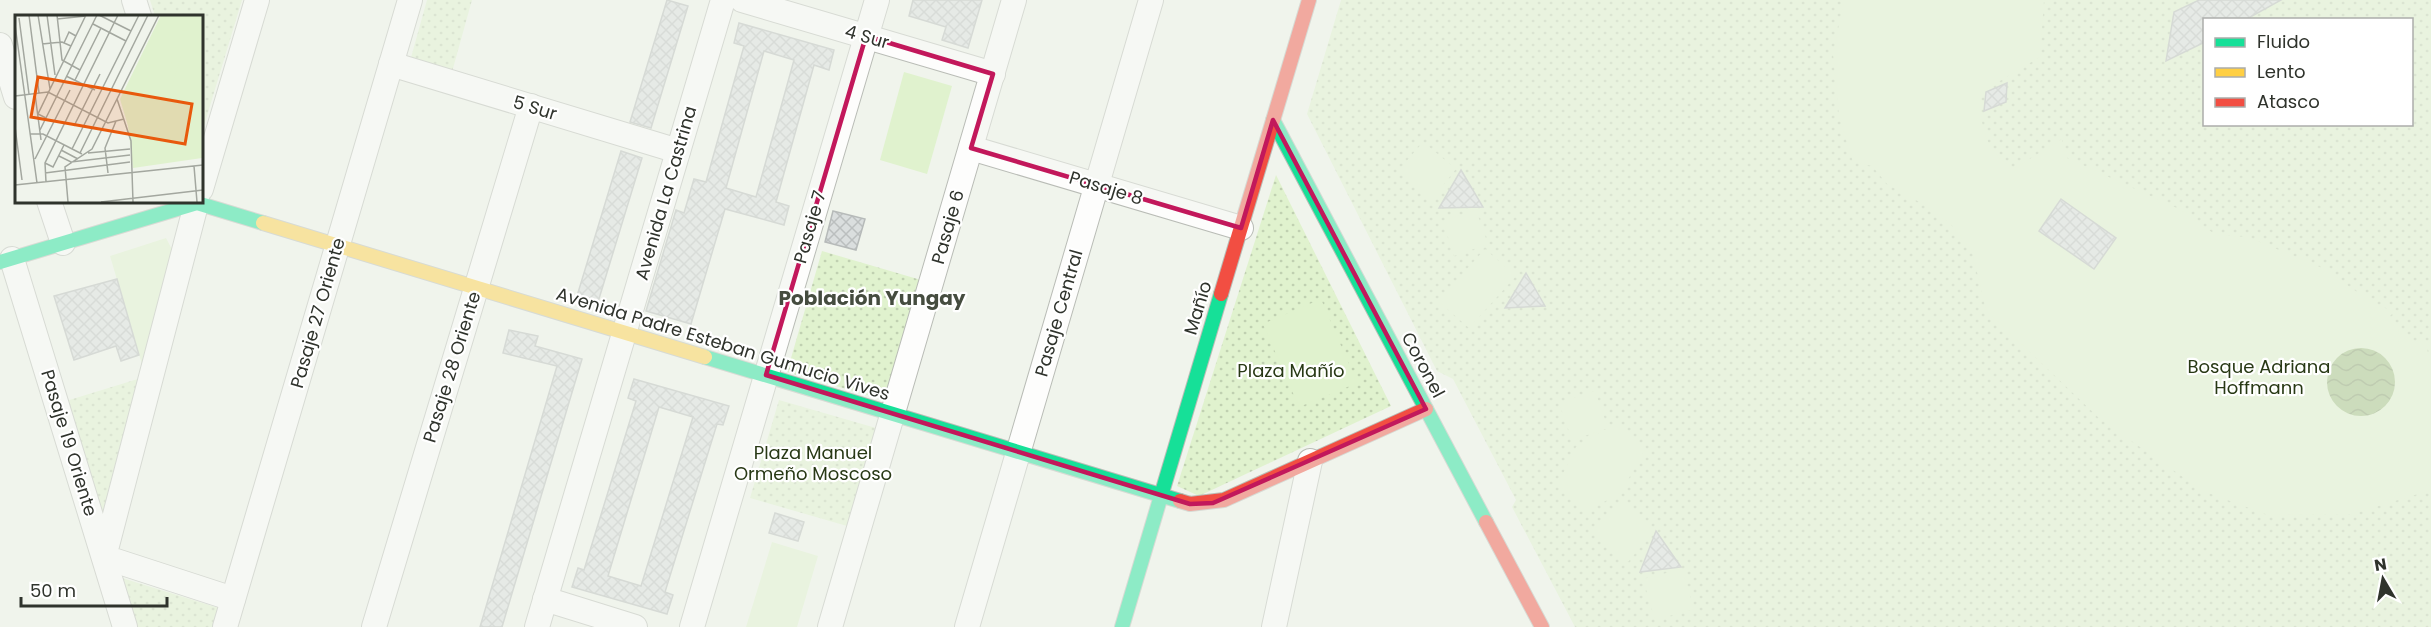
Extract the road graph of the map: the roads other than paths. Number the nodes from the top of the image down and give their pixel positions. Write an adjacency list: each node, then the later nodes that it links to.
1 (134, 0): 10 (street)
2 (257, 0): 18 (street)
3 (410, 0): 13 (street, Pasaje 27 Oriente)
4 (723, 0): 20 (street, Avenida La Castrina)
5 (742, 0): 11 (street, 4 Sur)
6 (877, 0): 11 (street, Pasaje 7)
7 (1014, 0): 14 (street, Pasaje 6)
8 (1151, 0): 22 (street, Pasaje Central)
9 (1309, 0): 17 (street, Mañío)
10 (140, 15)
11 (866, 36): 14 (street, 4 Sur); 33 (street, Pasaje 7)
12 (0, 45): 15 (street)
13 (391, 64): 16 (street, 5 Sur); 29 (street, Pasaje 27 Oriente)
14 (993, 74): 19 (street, Pasaje 6)
15 (15, 94)
16 (531, 106): 20 (street, 5 Sur); 31 (street, Pasaje 28 Oriente)
17 (1274, 120): 27 (street, Mañío); 34 (street, Coronel)
18 (207, 144): 21 (street)
19 (971, 148): 22 (street, Pasaje 8); 35 (street, Pasaje 6)
20 (678, 151): 32 (street, Avenida La Castrina)
21 (202, 174)
22 (1096, 185): 27 (street, Pasaje 8); 36 (street, Pasaje Central)
23 (202, 199): 29 (street, Avenida Padre Esteban Gumucio Vives)
24 (49, 202): 28 (street)
25 (186, 202): 28 (street)
26 (197, 202): 39 (street)
27 (1241, 228): 38 (street, Mañío)
28 (63, 243): 30 (street)
29 (338, 246): 31 (street, Avenida Padre Esteban Gumucio Vives); 40 (street, Pasaje 27 Oriente)
30 (6, 260): 39 (street, Pasaje 19 Oriente)
31 (476, 288): 32 (street, Avenida Padre Esteban Gumucio Vives); 44 (street, Pasaje 28 Oriente)
32 (624, 332): 33 (street, Avenida Padre Esteban Gumucio Vives); 41 (street, Avenida La Castrina)
33 (766, 375): 35 (street, Avenida Padre Esteban Gumucio Vives); 47 (street, Pasaje 7)
34 (1426, 409): 37 (street, Avenida Padre Esteban Gumucio Vives); 52 (street, Coronel)
35 (893, 414): 36 (street, Avenida Padre Esteban Gumucio Vives); 48 (street, Pasaje 6)
36 (1018, 452): 38 (street, Avenida Padre Esteban Gumucio Vives); 49 (street, Pasaje Central)
37 (1310, 461): 38 (street, Avenida Padre Esteban Gumucio Vives); 51 (street)
38 (1161, 495): 50 (street, Mañío)
39 (104, 557): 40 (street); 42 (street, Pasaje 19 Oriente)
40 (233, 599): 43 (street, Pasaje 27 Oriente)
41 (545, 599): 45 (street, Avenida La Castrina); 46 (street)
42 (125, 627)
43 (225, 627)
44 (375, 627)
45 (537, 627)
46 (635, 627)
47 (692, 627)
48 (830, 627)
49 (967, 627)
50 (1122, 627)
51 (1274, 627)
52 (1542, 627)

